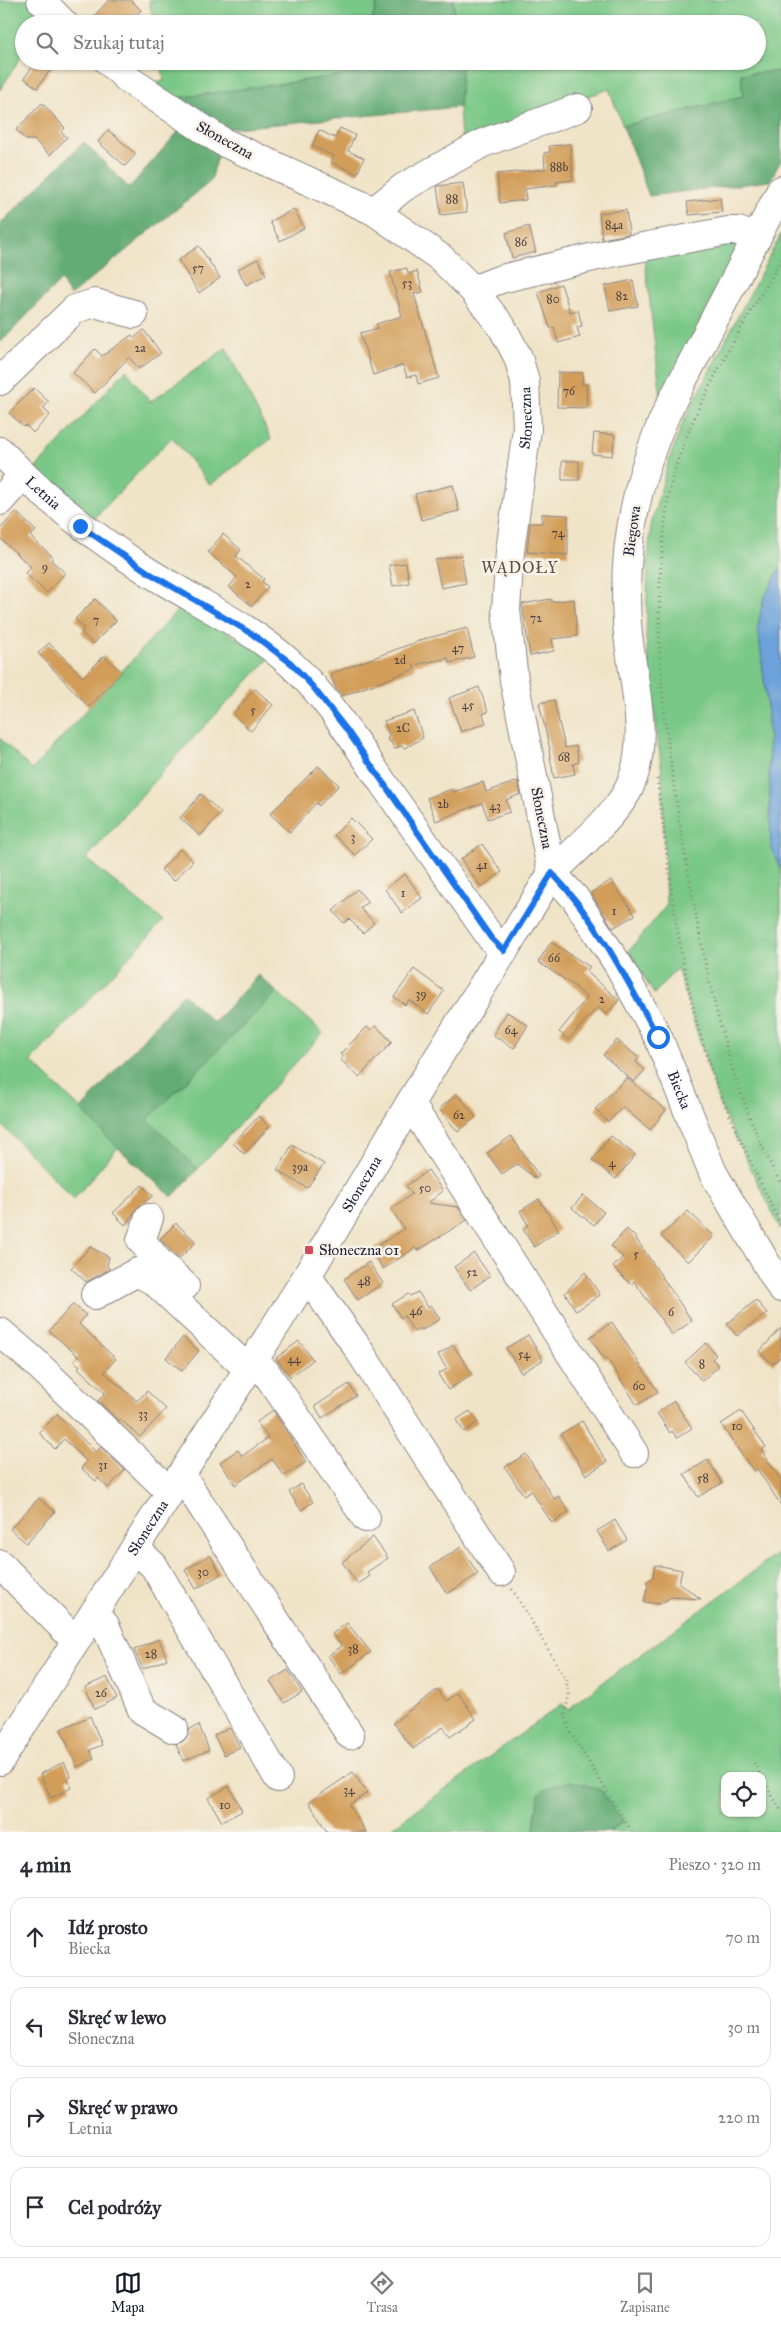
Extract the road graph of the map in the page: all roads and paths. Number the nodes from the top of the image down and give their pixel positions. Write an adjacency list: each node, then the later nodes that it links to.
1 (41, 0): 2 (street)
2 (55, 15)
3 (118, 70): 6 (street, Słoneczna)
4 (578, 108): 6 (street)
5 (781, 190): 7 (street, Biegowa)
6 (374, 211): 9 (street, Słoneczna)
7 (757, 238): 9 (street); 16 (street, Biegowa)
8 (781, 259): 19 (path)
9 (474, 290): 16 (street, Słoneczna)
10 (134, 314): 11 (street)
11 (0, 381)
12 (0, 451): 13 (street, Letnia)
13 (23, 475): 14 (street); 17 (street, Letnia)
14 (0, 500)
15 (655, 772): 21 (path)
16 (552, 873): 17 (street, Słoneczna); 23 (street, Biecka)
17 (504, 951): 18 (street, Słoneczna)
18 (410, 1103): 22 (street, Słoneczna); 27 (street)
19 (781, 1184)
20 (149, 1218): 26 (street)
21 (781, 1225)
22 (307, 1276): 26 (street, Słoneczna); 32 (street)
23 (781, 1288)
24 (95, 1295): 26 (street)
25 (0, 1332): 28 (street)
26 (253, 1361): 28 (street, Słoneczna); 29 (street)
27 (634, 1453)
28 (175, 1484): 30 (street, Słoneczna); 37 (street)
29 (366, 1518)
30 (135, 1548): 34 (street, Słoneczna); 41 (street)
31 (0, 1564): 35 (street)
32 (501, 1572): 44 (path)
33 (0, 1585): 35 (street)
34 (94, 1612): 35 (street, Słoneczna); 36 (street)
35 (72, 1647): 38 (street, Słoneczna)
36 (174, 1729)
37 (350, 1735)
38 (0, 1761)
39 (754, 1763): 40 (path)
40 (759, 1772)
41 (278, 1778)
42 (766, 1784): 43 (path)
43 (781, 1811)
44 (632, 1832)

